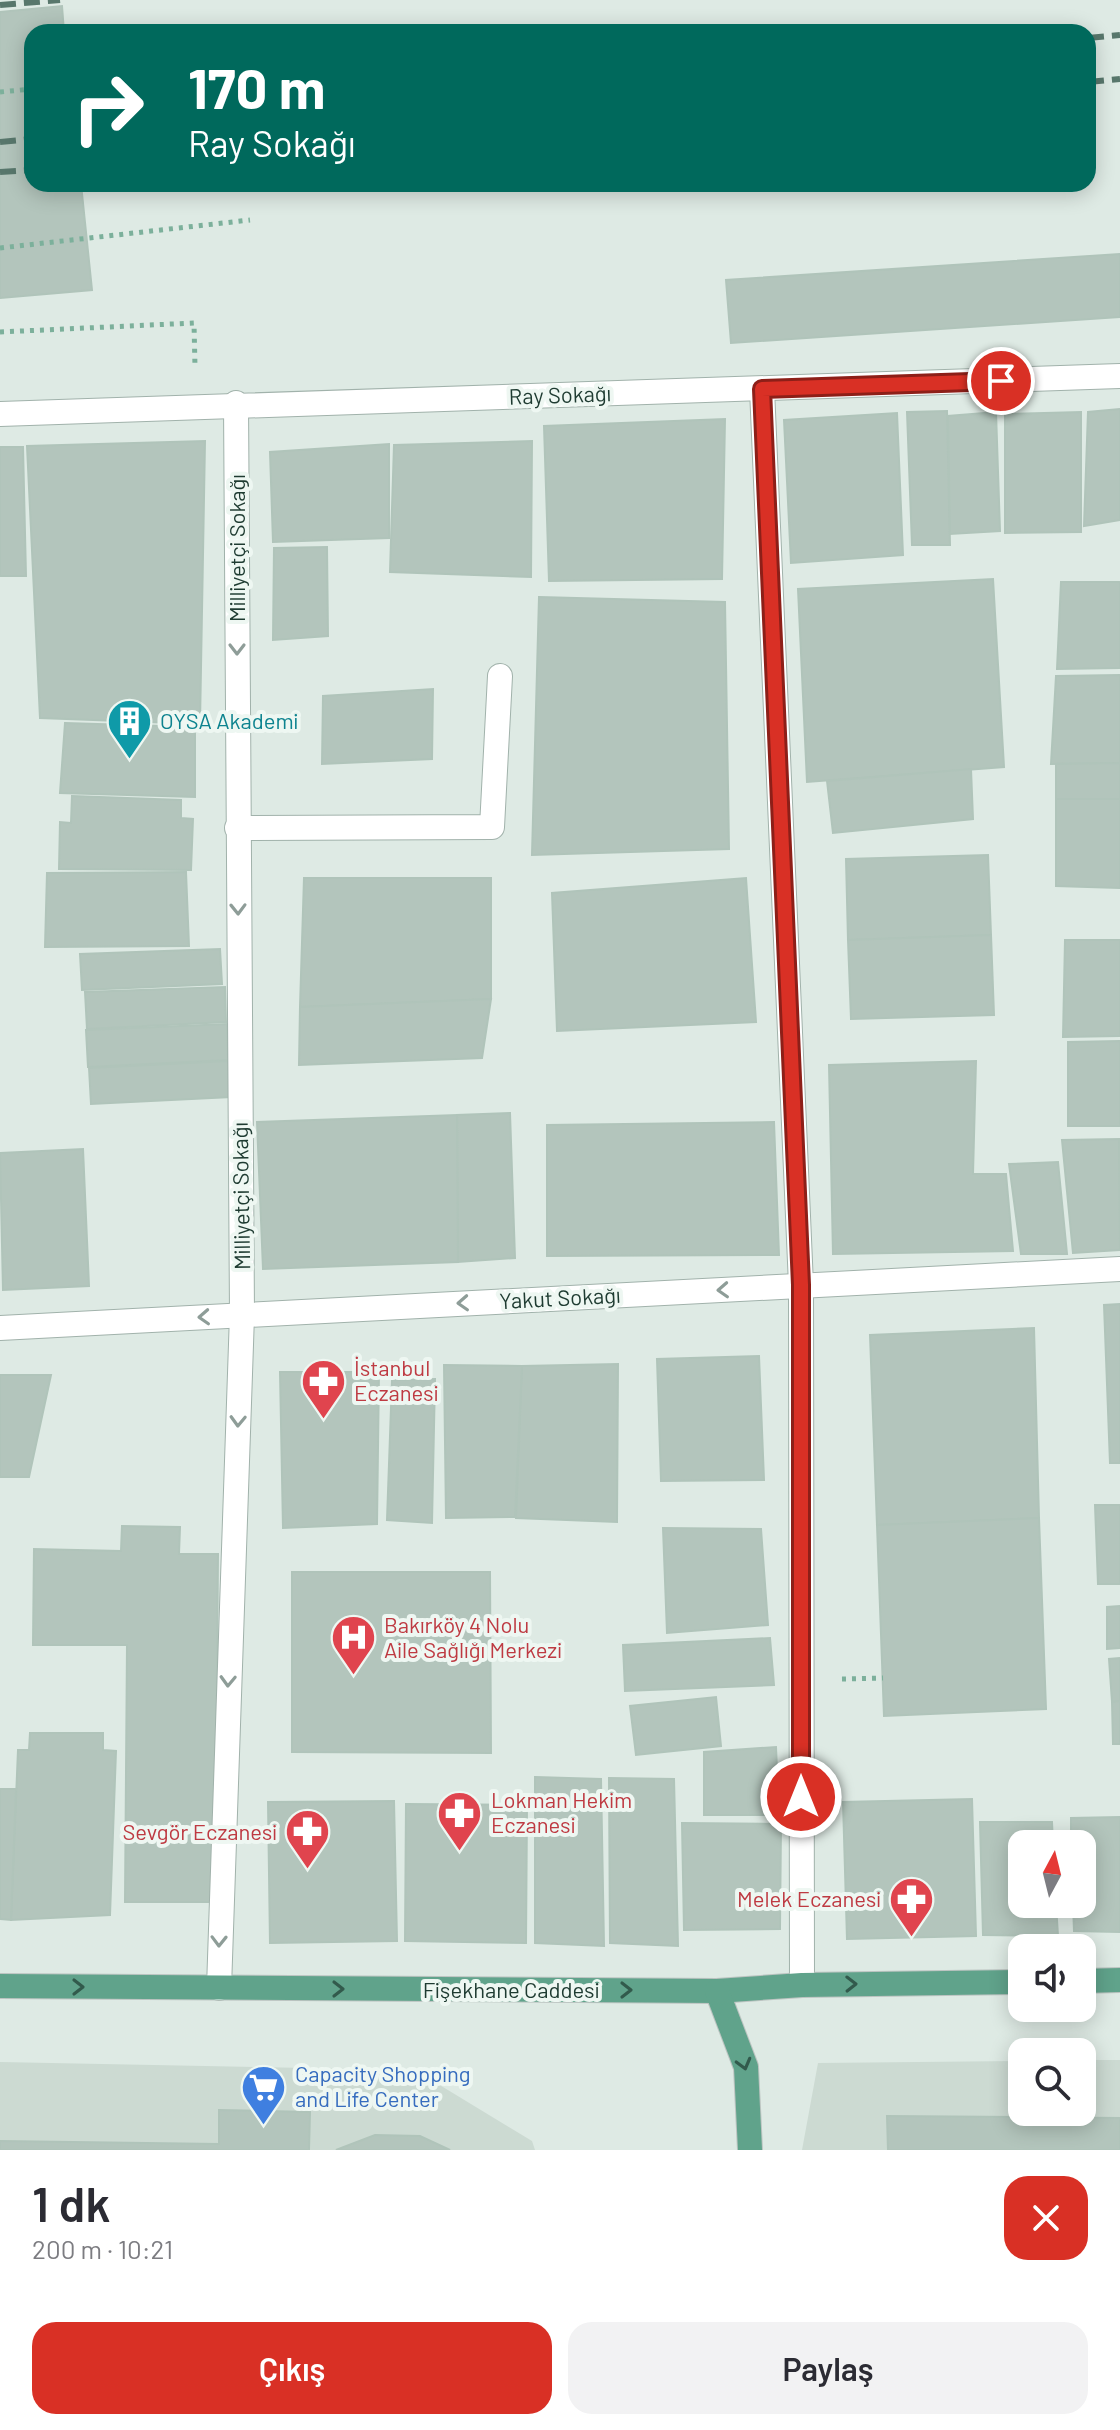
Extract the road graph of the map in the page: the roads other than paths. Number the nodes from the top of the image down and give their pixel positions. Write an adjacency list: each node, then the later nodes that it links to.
1 (1120, 376): 2 (street, Ray Sokağı)
2 (762, 389): 3 (street, Ray Sokağı); 8 (street)
3 (236, 403): 4 (street, Ray Sokağı); 6 (street, Milliyetçi Sokağı, one-way to 6)
4 (0, 414)
5 (500, 676): 6 (street)
6 (237, 828): 9 (street, Milliyetçi Sokağı, one-way to 9)
7 (1120, 1269): 8 (street, Yakut Sokağı)
8 (801, 1285): 9 (street, Yakut Sokağı, one-way to 9); 14 (street)
9 (242, 1315): 10 (street, Yakut Sokağı, one-way to 10); 16 (street, Milliyetçi Sokağı, one-way to 16)
10 (0, 1328)
11 (1120, 1980): 12 (main road)
12 (1096, 1981)
13 (1008, 1982): 14 (main road, Fişekhane Caddesi, one-way to 13)
14 (802, 1985): 17 (main road, Fişekhane Caddesi)
15 (0, 1986): 16 (main road, Fişekhane Caddesi, one-way to 16)
16 (219, 1988): 17 (main road, Fişekhane Caddesi, one-way to 17)
17 (717, 1991): 18 (main road, one-way to 18)
18 (750, 2150)

